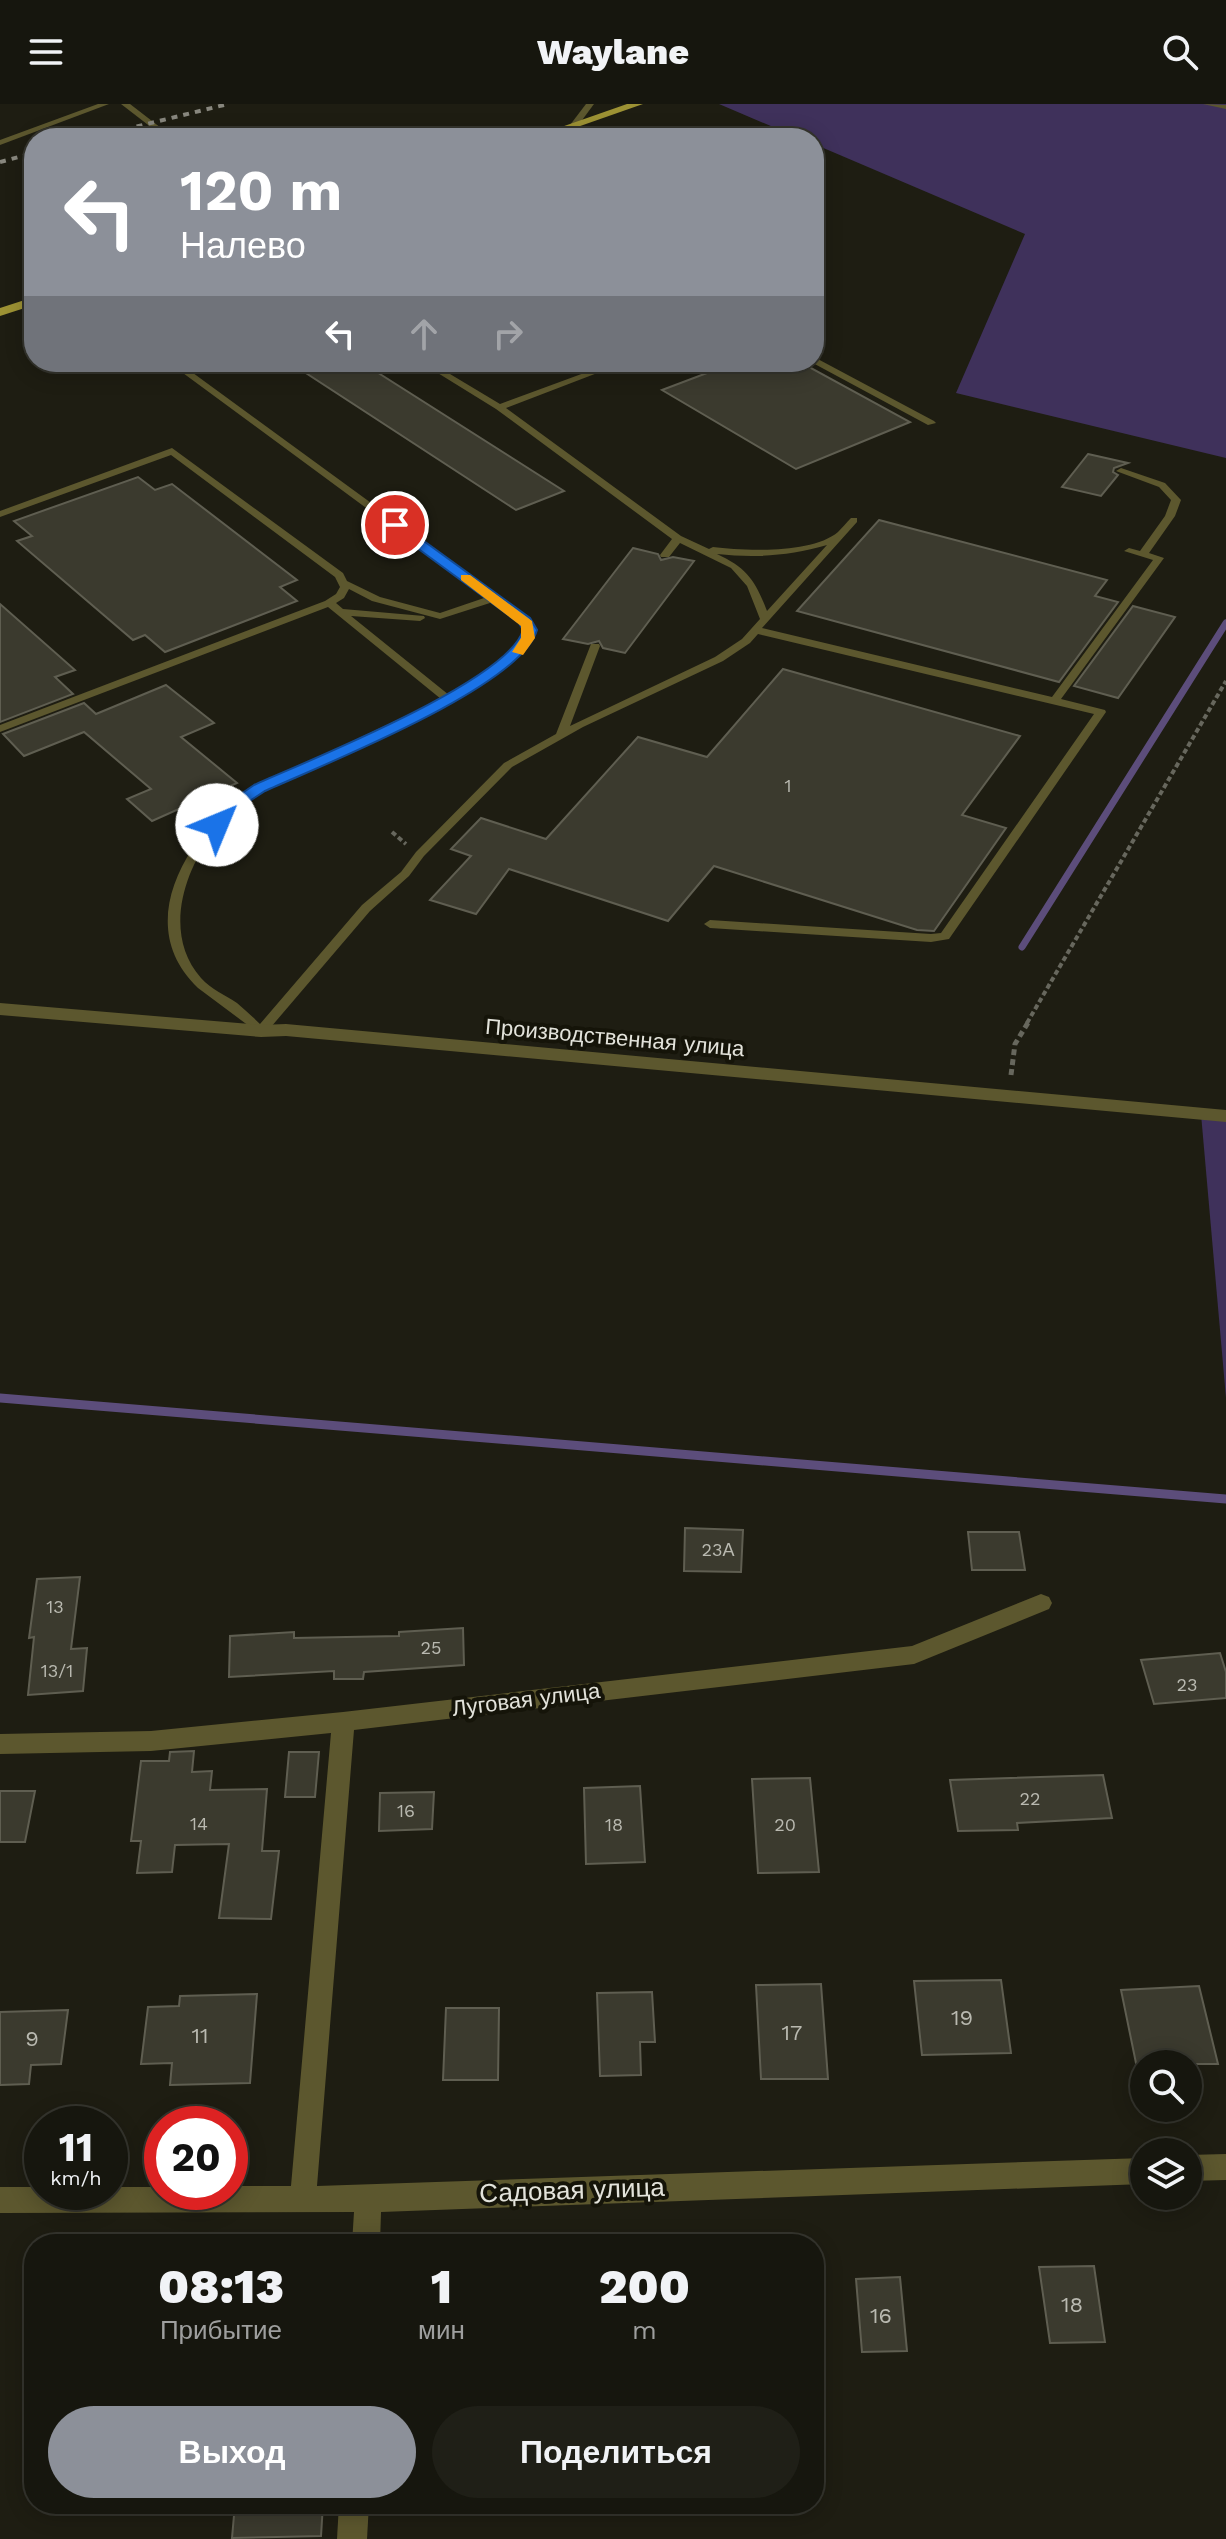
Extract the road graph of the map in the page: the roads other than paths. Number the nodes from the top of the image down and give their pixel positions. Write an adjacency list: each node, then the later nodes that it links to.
1 (105, 104): 8 (lane)
2 (125, 104): 9 (lane)
3 (590, 104): 7 (lane)
4 (638, 104): 7 (main road)
5 (1207, 104): 6 (lane)
6 (1226, 107)
7 (574, 125): 10 (main road)
8 (40, 128)
9 (157, 128)
10 (565, 128)
11 (24, 134): 12 (lane)
12 (0, 143)
13 (24, 304): 14 (main road)
14 (0, 312)
15 (824, 365): 20 (lane)
16 (186, 372): 31 (lane)
17 (441, 372): 19 (lane)
18 (595, 372): 19 (lane)
19 (499, 407): 25 (lane)
20 (931, 423)
21 (1121, 471): 28 (lane)
22 (0, 514): 30 (lane)
23 (854, 520): 24 (lane)
24 (840, 536): 26 (lane); 35 (lane)
25 (678, 538): 26 (lane); 29 (lane)
26 (701, 548): 35 (lane)
27 (1129, 551): 28 (lane)
28 (1143, 554): 38 (lane)
29 (665, 555)
30 (344, 583): 32 (lane); 34 (lane)
31 (494, 598): 34 (lane); 39 (lane)
32 (329, 603): 33 (lane); 40 (lane)
33 (340, 612): 34 (lane); 39 (lane)
34 (444, 616)
35 (765, 619): 36 (lane)
36 (756, 630): 38 (lane); 41 (lane)
37 (595, 646): 41 (lane)
38 (1056, 699): 42 (lane)
39 (449, 700): 44 (lane)
40 (0, 729)
41 (561, 734): 44 (lane)
42 (710, 924)
43 (0, 1009): 44 (street, Производственная улица)
44 (261, 1031): 45 (street, Производственная улица)
45 (1226, 1116)
46 (1041, 1603): 47 (street, Луговая улица)
47 (343, 1722): 48 (street, Луговая улица); 52 (street)
48 (0, 1744)
49 (1226, 2167): 50 (street)
50 (1202, 2168)
51 (1130, 2172): 53 (street, Садовая улица)
52 (303, 2199): 53 (street, Садовая улица); 54 (street, Садовая улица)
53 (368, 2199): 55 (street)
54 (0, 2200)
55 (366, 2234)
56 (353, 2514): 57 (street)
57 (352, 2539)

